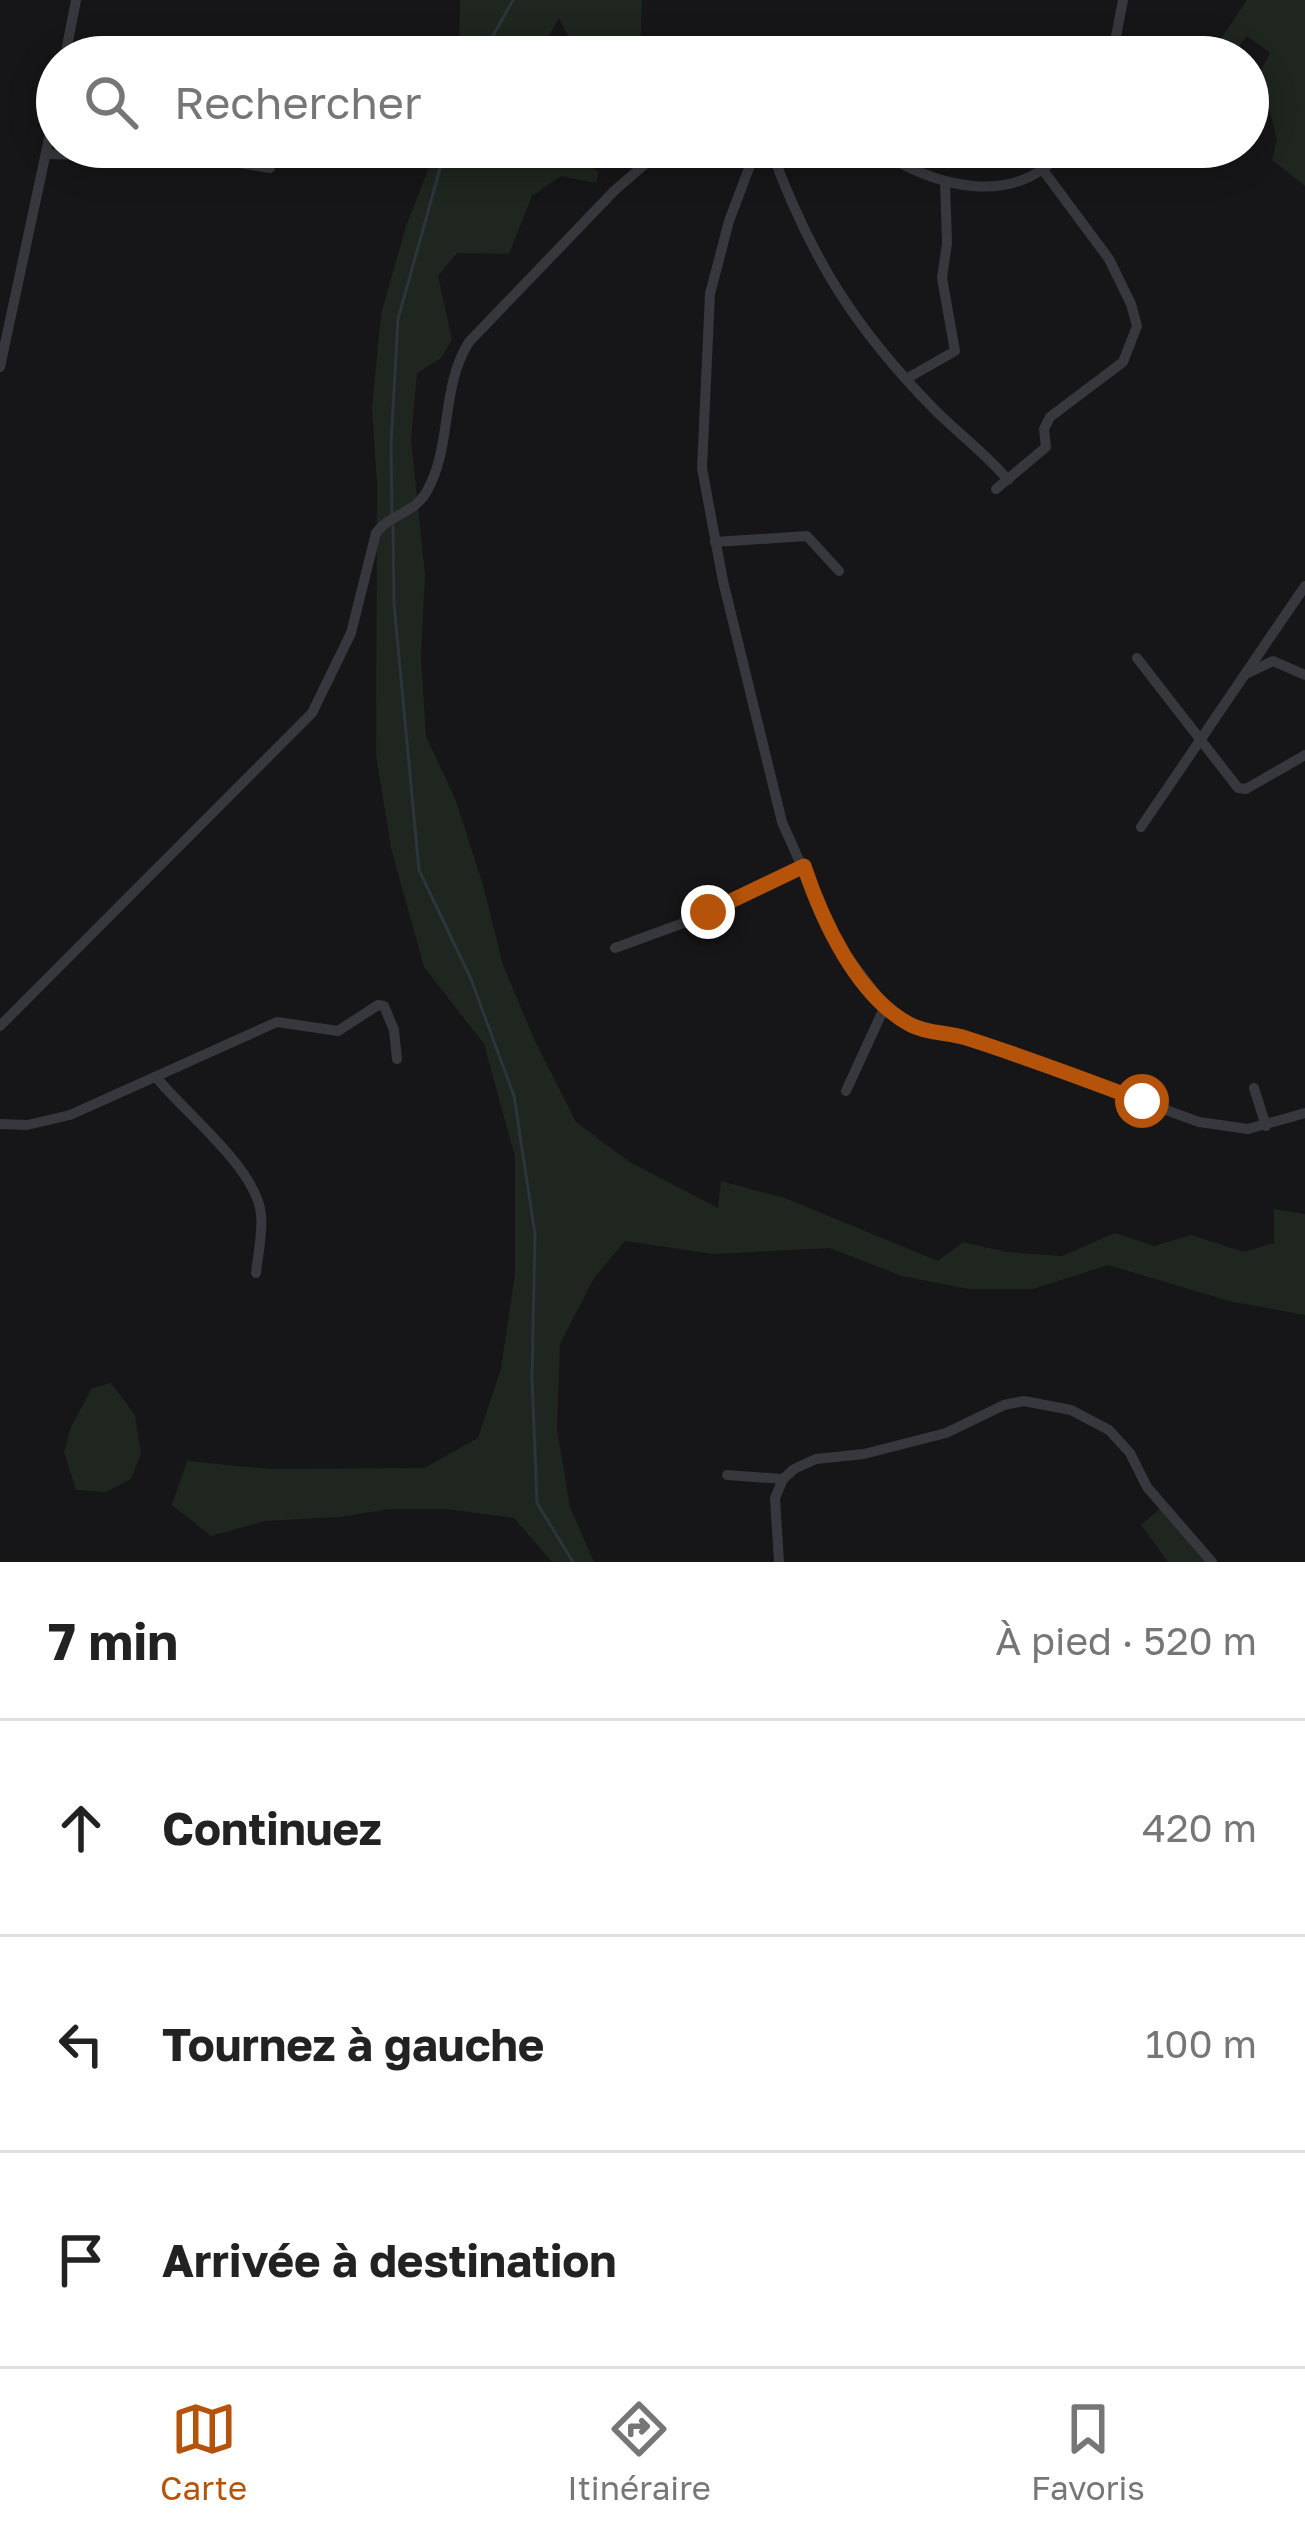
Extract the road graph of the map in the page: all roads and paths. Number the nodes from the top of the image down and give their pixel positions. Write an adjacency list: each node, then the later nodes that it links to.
1 (76, 0): 3 (street)
2 (1123, 0): 4 (street)
3 (69, 36)
4 (1116, 36)
5 (43, 168): 12 (street)
6 (641, 168): 30 (street)
7 (749, 168): 16 (street)
8 (779, 168): 13 (street)
9 (910, 168): 11 (street)
10 (1043, 170): 11 (street); 14 (street)
11 (945, 182): 13 (street)
12 (0, 367)
13 (906, 380): 14 (street)
14 (1008, 480): 15 (street)
15 (996, 489)
16 (715, 542): 17 (street); 27 (street)
17 (839, 571)
18 (1305, 586): 19 (street)
19 (1264, 642): 21 (street); 22 (street)
20 (1137, 658): 24 (street)
21 (1273, 661): 22 (street); 23 (street)
22 (1245, 674): 24 (street)
23 (1305, 674)
24 (1202, 741): 25 (street); 26 (street)
25 (1305, 755)
26 (1141, 826)
27 (804, 866): 28 (street); 29 (street)
28 (615, 948)
29 (885, 1006): 34 (street); 37 (street)
30 (0, 1026)
31 (397, 1059): 32 (street)
32 (156, 1077): 36 (street); 38 (street)
33 (1254, 1088): 37 (street)
34 (846, 1091)
35 (1305, 1113): 37 (street)
36 (0, 1124)
37 (1266, 1126)
38 (256, 1273)
39 (727, 1475): 40 (street)
40 (783, 1479): 41 (street); 42 (street)
41 (779, 1562)
42 (1212, 1562)

